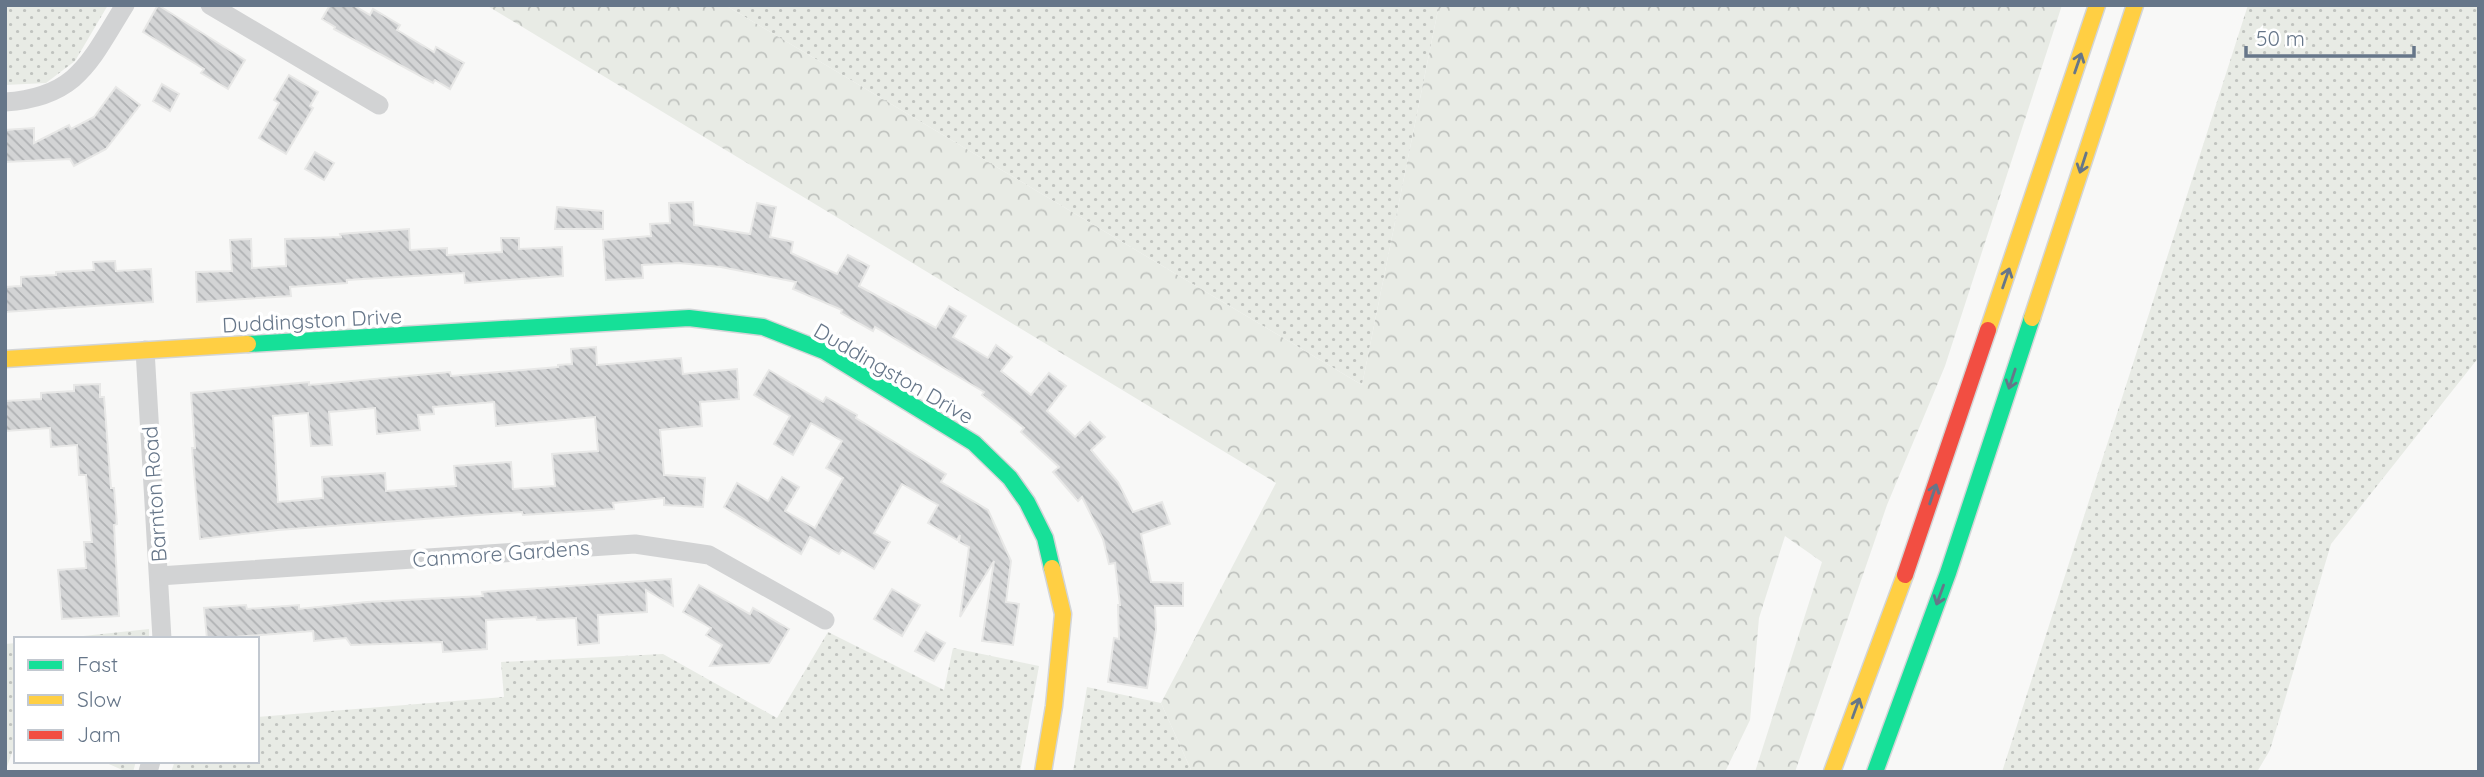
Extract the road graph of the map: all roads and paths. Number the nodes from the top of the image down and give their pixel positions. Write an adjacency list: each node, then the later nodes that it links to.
1 (125, 5): 5 (street)
2 (210, 5): 6 (street)
3 (2097, 5): 13 (main road, one-way to 3)
4 (2135, 5): 14 (main road, one-way to 14)
5 (5, 102)
6 (379, 105)
7 (145, 350): 8 (main road, Duddingston Drive); 9 (street, Barnton Road); 12 (main road, Duddingston Drive)
8 (5, 359)
9 (159, 576): 10 (street, Canmore Gardens); 11 (street, Barnton Road)
10 (825, 620)
11 (162, 637)
12 (1043, 772)
13 (1832, 772)
14 (1875, 772)

